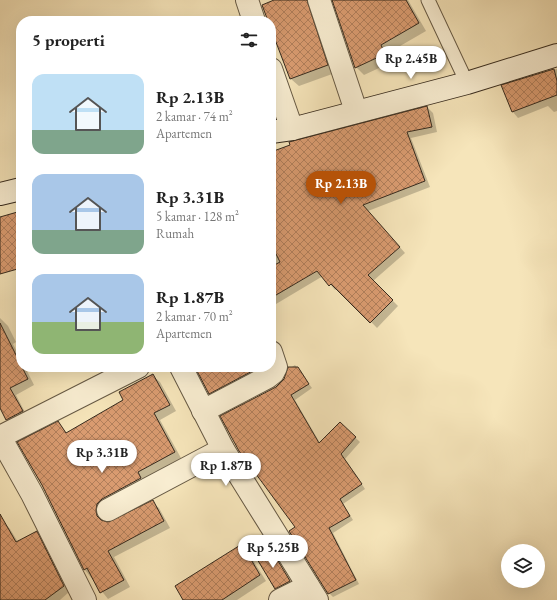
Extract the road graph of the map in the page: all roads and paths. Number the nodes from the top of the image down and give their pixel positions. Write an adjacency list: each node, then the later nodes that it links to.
1 (247, 0): 4 (street)
2 (319, 0): 8 (street)
3 (428, 0): 7 (lane)
4 (252, 16)
5 (557, 55): 7 (street)
6 (276, 83): 9 (street)
7 (466, 84): 8 (street)
8 (356, 111): 9 (street)
9 (292, 129): 10 (street)
10 (276, 131)
11 (16, 190): 12 (street)
12 (0, 194)
13 (128, 372): 20 (street)
14 (184, 372): 16 (street)
15 (274, 372): 16 (street)
16 (203, 411): 17 (street)
17 (223, 449): 18 (street); 19 (street)
18 (108, 510)
19 (312, 593): 21 (street)
20 (85, 600)
21 (280, 600)

